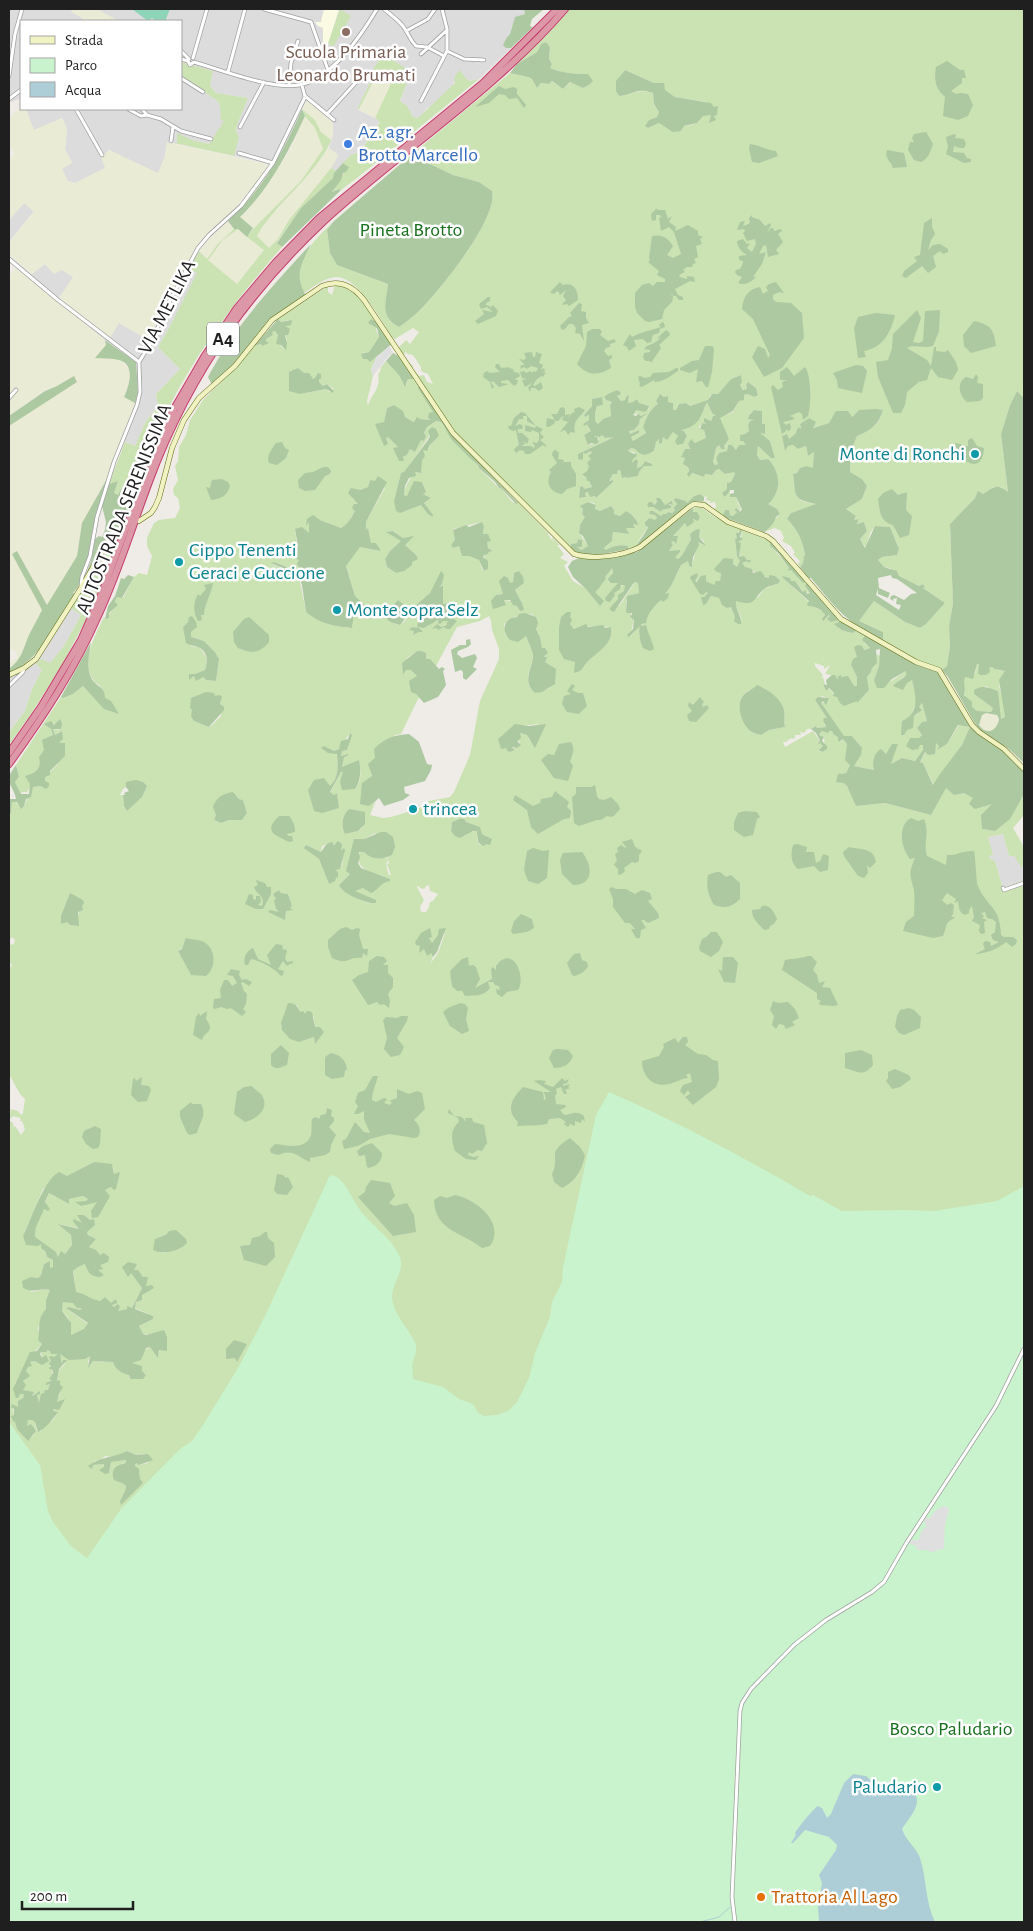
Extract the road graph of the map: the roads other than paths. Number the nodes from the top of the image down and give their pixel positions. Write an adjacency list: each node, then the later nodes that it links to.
1 (22, 9): 13 (street)
2 (207, 9): 22 (street)
3 (245, 9): 26 (street)
4 (264, 9): 25 (street)
5 (377, 9): 25 (street)
6 (384, 9): 12 (street)
7 (435, 9): 12 (street)
8 (442, 9): 11 (street)
9 (557, 9): 63 (highway, AUTOSTRADA SERENISSIMA / A4)
10 (565, 9): 64 (highway, AUTOSTRADA SERENISSIMA / A4)
11 (447, 29): 16 (street); 17 (street)
12 (406, 31): 16 (street)
13 (15, 34): 14 (street); 24 (street)
14 (20, 35)
15 (298, 41): 31 (street)
16 (427, 47): 19 (street); 20 (street)
17 (447, 51): 20 (street); 23 (street)
18 (182, 52): 22 (street)
19 (421, 54)
20 (444, 56): 39 (street)
21 (182, 59): 22 (street)
22 (191, 60): 26 (street)
23 (484, 60)
24 (10, 64): 27 (street)
25 (328, 70): 32 (street)
26 (228, 72): 30 (street)
27 (9, 76)
28 (360, 78): 44 (street)
29 (182, 79): 35 (street)
30 (264, 82): 31 (street); 47 (street)
31 (289, 85): 32 (street)
32 (302, 85): 37 (street)
33 (20, 91): 36 (street)
34 (9, 92): 36 (street)
35 (203, 92)
36 (15, 94): 38 (street)
37 (305, 96): 44 (street); 52 (street, VIA METLIKA)
38 (9, 99)
39 (421, 101)
40 (77, 110): 51 (street)
41 (130, 110): 43 (street)
42 (143, 110): 43 (street)
43 (147, 114): 46 (street)
44 (327, 114): 45 (street)
45 (334, 120)
46 (173, 127): 48 (street); 49 (street)
47 (240, 127)
48 (211, 139)
49 (171, 141)
50 (239, 153): 52 (street)
51 (102, 155)
52 (273, 164): 54 (street, VIA METLIKA)
53 (9, 259): 54 (street)
54 (140, 362): 59 (street, VIA METLIKA)
55 (16, 390): 56 (street)
56 (9, 398)
57 (139, 521): 65 (street)
58 (121, 530): 59 (street)
59 (81, 588): 60 (street)
60 (24, 668): 61 (street); 62 (street)
61 (9, 675)
62 (9, 686)
63 (9, 753)
64 (9, 764)
65 (1024, 769)
66 (1024, 883): 67 (street)
67 (1003, 889)
68 (1024, 1349): 69 (street)
69 (735, 1922)

